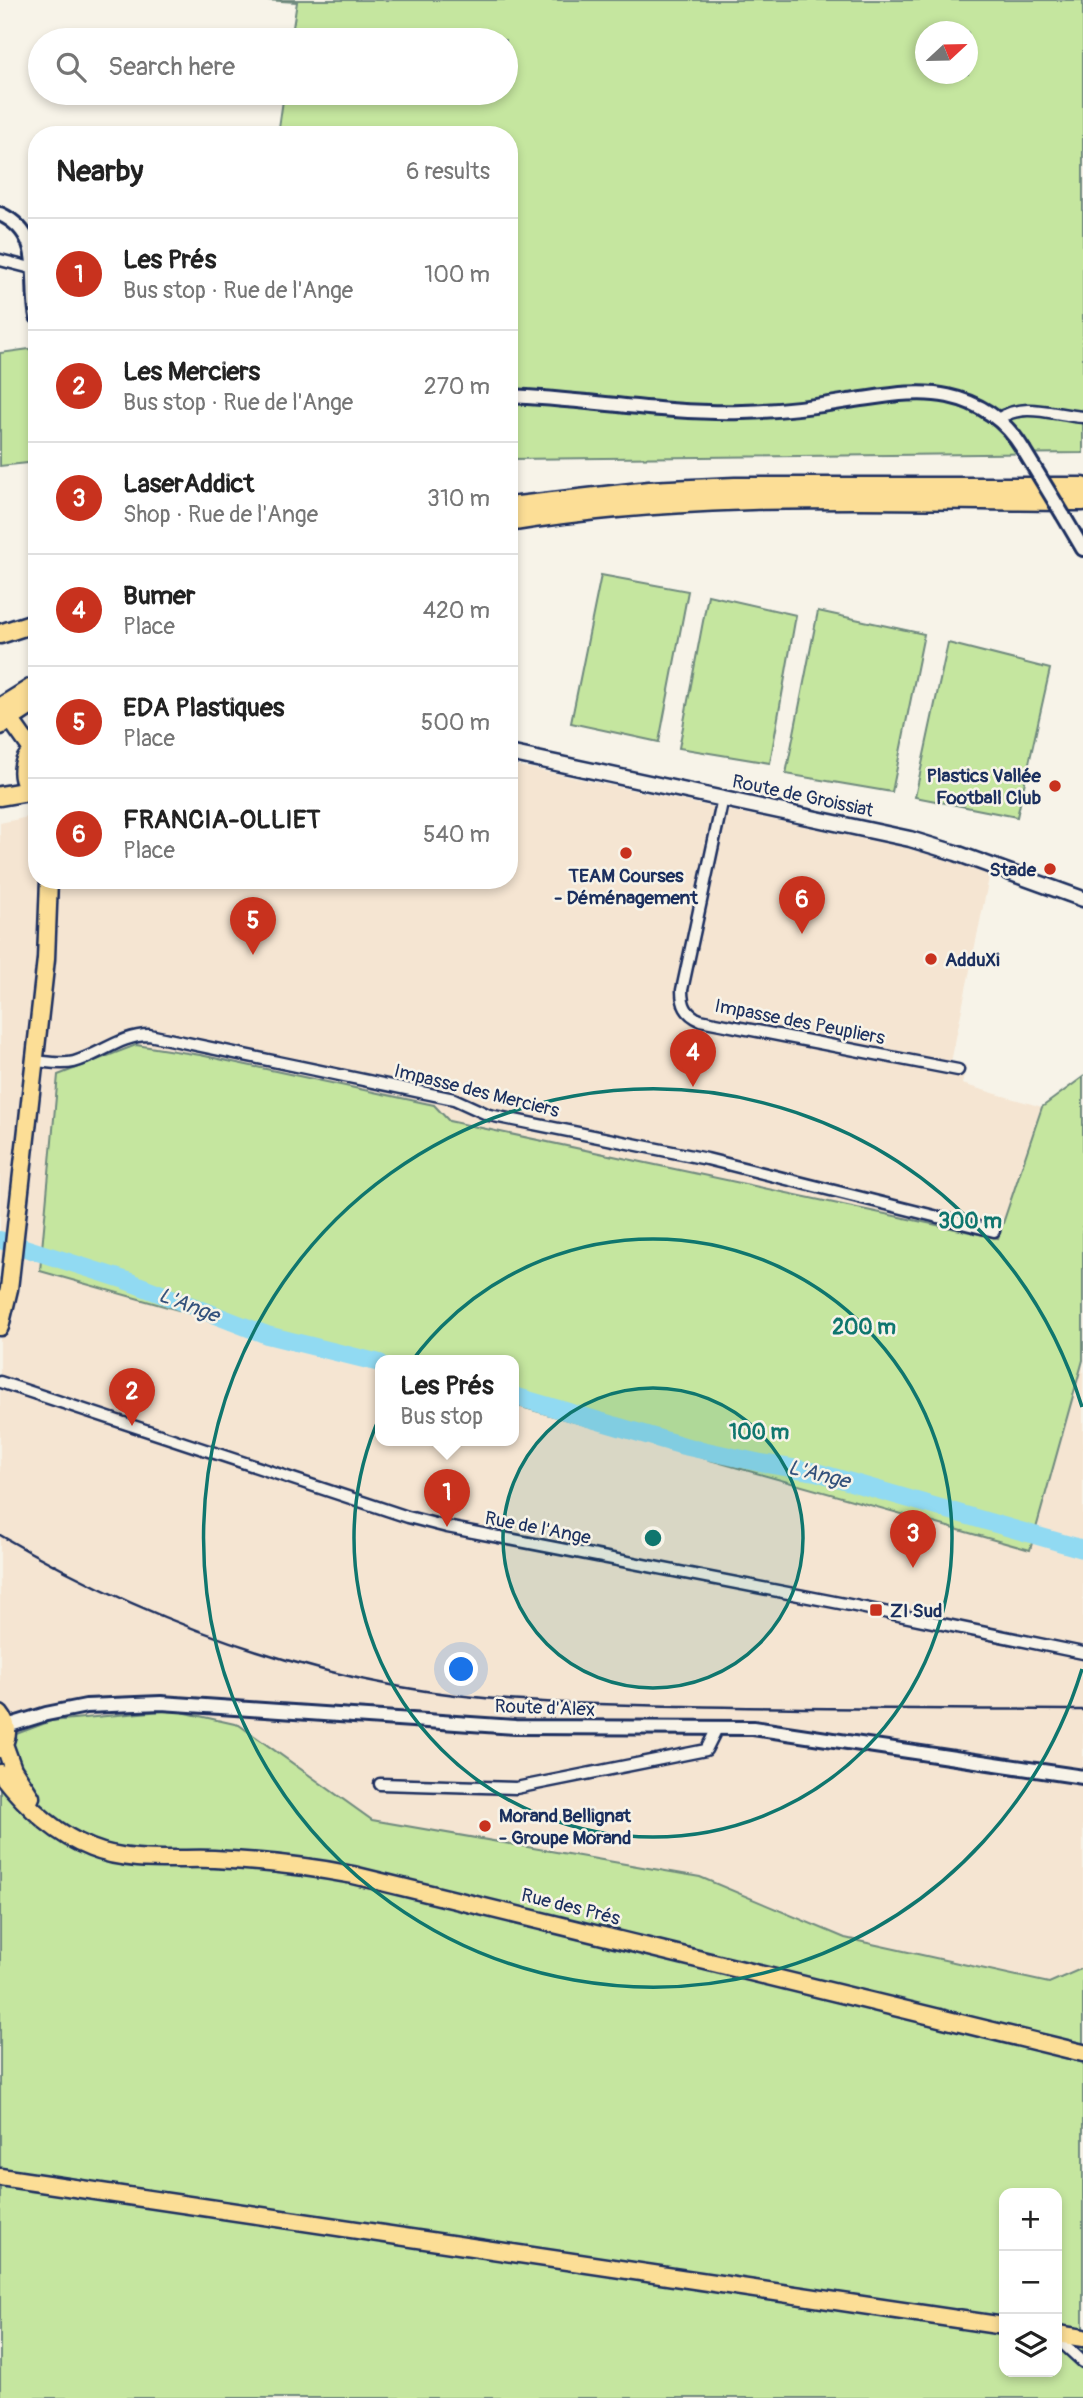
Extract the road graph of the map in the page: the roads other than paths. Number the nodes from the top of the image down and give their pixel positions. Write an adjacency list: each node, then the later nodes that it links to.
1 (0, 214): 2 (street)
2 (28, 241)
3 (0, 260): 4 (street)
4 (28, 267)
5 (518, 397): 7 (street)
6 (1083, 417): 7 (street)
7 (998, 419): 12 (street, bridge)
8 (1083, 487): 10 (highway)
9 (1083, 501): 11 (highway)
10 (518, 507)
11 (518, 521)
12 (1083, 549)
13 (28, 625): 14 (highway)
14 (0, 634)
15 (28, 691): 16 (highway)
16 (0, 708)
17 (28, 708): 18 (highway)
18 (8, 725): 19 (main road)
19 (28, 742)
20 (518, 755): 25 (main road, Route de Groissiat)
21 (28, 756): 22 (main road)
22 (28, 788)
23 (28, 794): 24 (highway)
24 (0, 796)
25 (723, 798): 27 (main road, Route de Groissiat); 29 (street, Impasse des Peupliers)
26 (49, 889): 28 (main road)
27 (1083, 899)
28 (35, 1061): 30 (street, Impasse des Merciers); 31 (main road)
29 (958, 1070)
30 (995, 1230)
31 (4, 1287): 32 (main road)
32 (0, 1327)
33 (0, 1382): 34 (street, Rue de l'Ange)
34 (1083, 1653)
35 (3, 1720): 36 (street, Route d'Alex); 37 (main road)
36 (717, 1728): 39 (street, Route d'Alex); 40 (street)
37 (2, 1746): 41 (main road, Rue des Prés)
38 (0, 1773): 41 (main road, Rue des Prés)
39 (1083, 1777)
40 (380, 1784)
41 (49, 1822): 42 (main road, Rue des Prés)
42 (1083, 2053)
43 (0, 2177): 44 (main road)
44 (999, 2325)
45 (1062, 2336): 46 (main road)
46 (1083, 2338)
47 (1062, 2341): 48 (street)
48 (1083, 2362)

